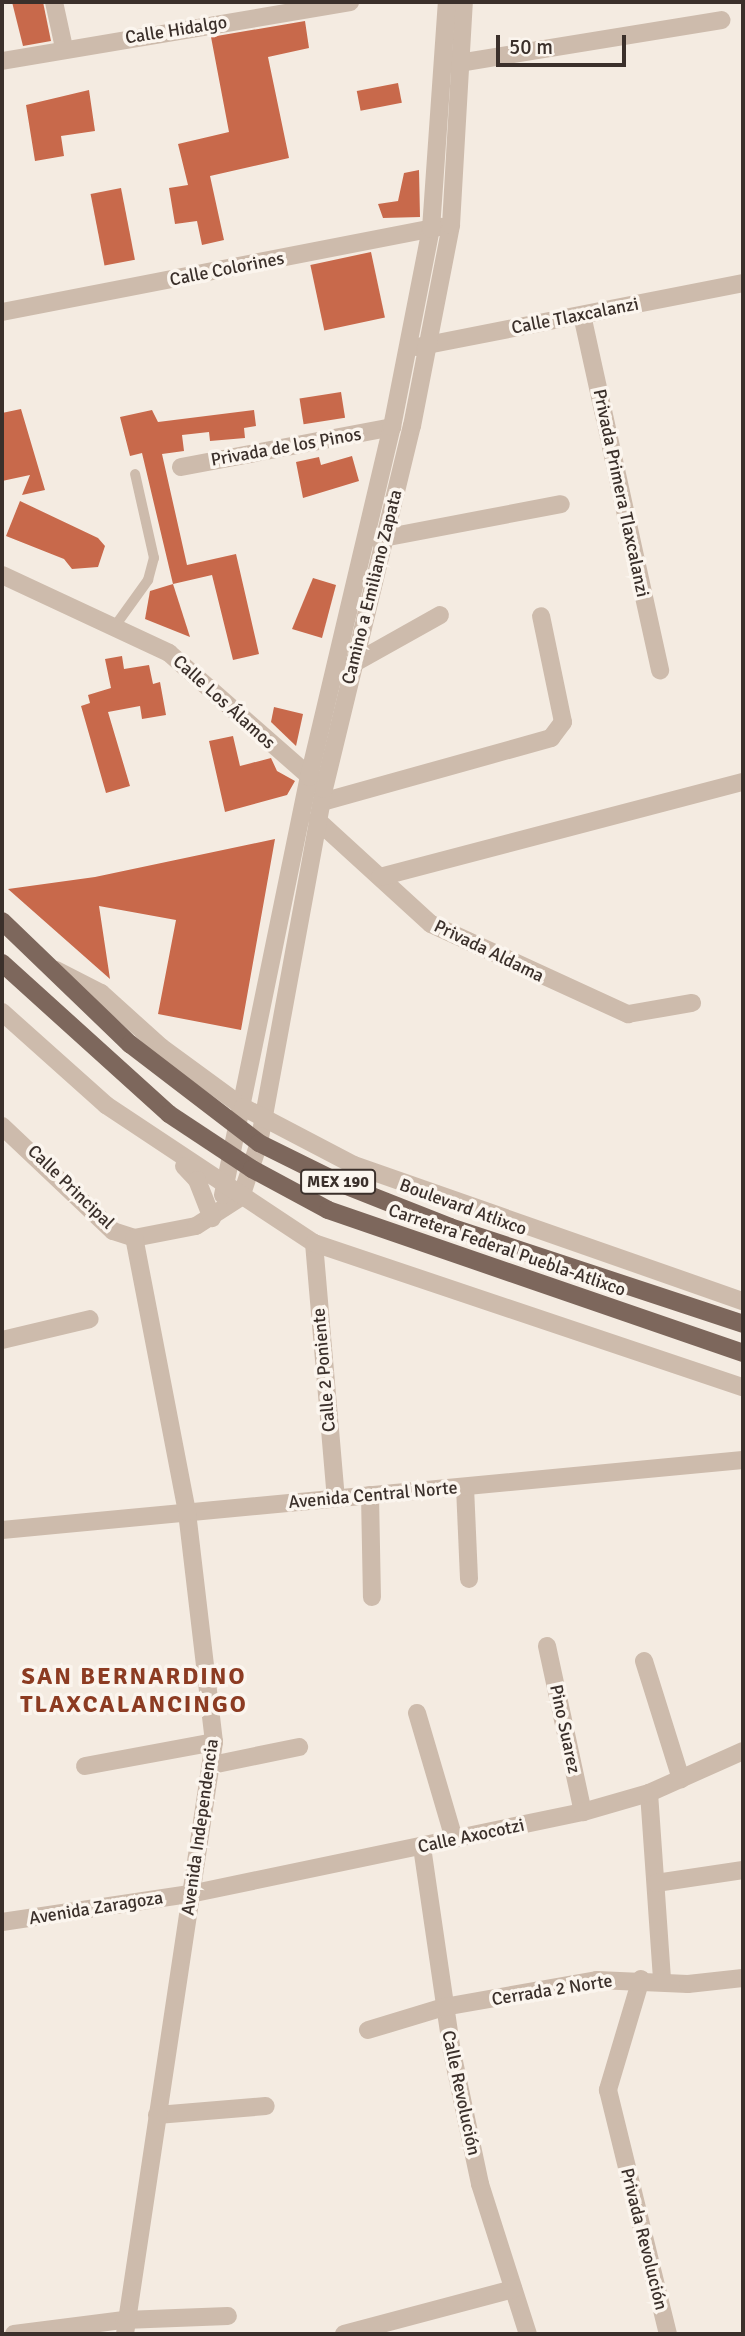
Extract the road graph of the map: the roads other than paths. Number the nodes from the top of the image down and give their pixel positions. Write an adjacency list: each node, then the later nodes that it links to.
1 (54, 2): 7 (street)
2 (350, 2): 5 (street, Calle Hidalgo)
3 (447, 2): 11 (street, Camino a Emiliano Zapata)
4 (464, 2): 9 (street, Camino a Emiliano Zapata)
5 (251, 10): 7 (street, Calle Hidalgo)
6 (722, 20): 9 (street)
7 (64, 48): 8 (street, Calle Hidalgo)
8 (2, 61)
9 (458, 63): 10 (street, Camino a Emiliano Zapata)
10 (451, 225): 11 (street, Calle Colorines); 15 (street, Camino a Emiliano Zapata)
11 (431, 229): 13 (street, Calle Colorines); 16 (street, Camino a Emiliano Zapata)
12 (743, 282): 14 (street, Calle Tlaxcalanzi)
13 (2, 312)
14 (582, 315): 15 (street, Calle Tlaxcalanzi); 28 (street, Privada Primera Tlaxcalanzi)
15 (428, 346): 16 (street, Calle Tlaxcalanzi); 22 (street, Camino a Emiliano Zapata)
16 (407, 348): 17 (street, Camino a Emiliano Zapata)
17 (392, 428): 18 (street, Privada de los Pinos); 21 (street, Camino a Emiliano Zapata)
18 (181, 467)
19 (135, 474): 26 (lane)
20 (561, 504): 22 (street)
21 (367, 536): 22 (street); 29 (street, Camino a Emiliano Zapata)
22 (386, 541): 27 (street, Camino a Emiliano Zapata)
23 (2, 575): 26 (street, Calle Los Álamos)
24 (440, 615): 27 (street)
25 (541, 616): 31 (street)
26 (115, 626): 29 (street, Calle Los Álamos)
27 (351, 665): 31 (street, Camino a Emiliano Zapata)
28 (660, 670)
29 (309, 777): 31 (street, Calle Los Álamos); 39 (street, Camino a Emiliano Zapata)
30 (743, 782): 33 (street)
31 (323, 795): 32 (street, Camino a Emiliano Zapata)
32 (317, 820): 33 (street, Privada Aldama); 40 (street, Camino a Emiliano Zapata)
33 (380, 877): 37 (street, Privada Aldama)
34 (2, 921): 36 (main road, Boulevard Atlixco / MEX 190)
35 (2, 963): 45 (main road, Carretera Federal Puebla-Atlixco / MEX 190)
36 (48, 966): 39 (street); 42 (main road, Boulevard Atlixco / MEX 190)
37 (692, 1003)
38 (2, 1012): 44 (street)
39 (243, 1107): 40 (street); 42 (street, Camino a Emiliano Zapata)
40 (263, 1118): 43 (street, Camino a Emiliano Zapata); 52 (street)
41 (2, 1126): 50 (street, Calle Principal)
42 (238, 1128): 43 (main road, Boulevard Atlixco / MEX 190); 45 (street, Camino a Emiliano Zapata)
43 (259, 1143): 46 (street, Camino a Emiliano Zapata); 54 (main road, Boulevard Atlixco / MEX 190)
44 (165, 1145): 47 (street); 49 (street)
45 (231, 1156): 46 (main road, Carretera Federal Puebla-Atlixco / MEX 190); 47 (street)
46 (252, 1169): 48 (street); 56 (main road, Carretera Federal Puebla-Atlixco / MEX 190)
47 (224, 1185): 48 (street); 49 (street)
48 (241, 1197): 49 (street, Calle Principal); 51 (street)
49 (217, 1213): 50 (street, Calle Principal)
50 (134, 1238): 62 (street, Avenida Independencia)
51 (314, 1242): 57 (street); 61 (street, Calle 2 Poniente)
52 (743, 1301)
53 (90, 1319): 55 (street)
54 (743, 1324)
55 (2, 1340)
56 (743, 1353)
57 (743, 1387)
58 (743, 1460): 59 (street, Avenida Central Norte)
59 (465, 1487): 60 (street, Avenida Central Norte); 64 (street)
60 (370, 1495): 61 (street, Avenida Central Norte); 65 (street)
61 (336, 1498): 62 (street, Avenida Central Norte)
62 (187, 1512): 63 (street, Avenida Central Norte); 69 (street, Avenida Independencia)
63 (2, 1530)
64 (469, 1579)
65 (372, 1597)
66 (547, 1647): 76 (street, Pino Suarez)
67 (644, 1661): 74 (street)
68 (417, 1713): 77 (street)
69 (214, 1742): 72 (street, Avenida Independencia); 73 (street)
70 (299, 1747): 72 (street)
71 (743, 1751): 74 (street, Calle Axocotzi)
72 (212, 1765): 81 (street, Avenida Independencia)
73 (85, 1766)
74 (681, 1779): 75 (street, Calle Axocotzi)
75 (649, 1793): 76 (street, Calle Axocotzi); 80 (street)
76 (583, 1812): 77 (street, Calle Axocotzi)
77 (454, 1839): 78 (street, Calle Axocotzi)
78 (422, 1847): 81 (street, Calle Axocotzi); 86 (street, Calle Revolución)
79 (743, 1870): 80 (street)
80 (656, 1883): 85 (street)
81 (190, 1894): 82 (street, Avenida Zaragoza); 89 (street, Avenida Independencia)
82 (2, 1923)
83 (743, 1978): 85 (street, Cerrada 2 Norte)
84 (641, 1979): 85 (street, Cerrada 2 Norte); 86 (street, Cerrada 2 Norte); 96 (street, Privada Revolución)
85 (662, 1981)
86 (444, 2007): 87 (street, Cerrada 2 Norte); 90 (street, Calle Revolución)
87 (368, 2030)
88 (266, 2106): 89 (street)
89 (157, 2115): 92 (street, Avenida Independencia)
90 (513, 2289): 94 (street); 95 (street, Calle Revolución)
91 (228, 2316): 92 (street)
92 (124, 2327): 93 (street)
93 (14, 2334)
94 (344, 2334)
95 (528, 2334)
96 (668, 2334)

